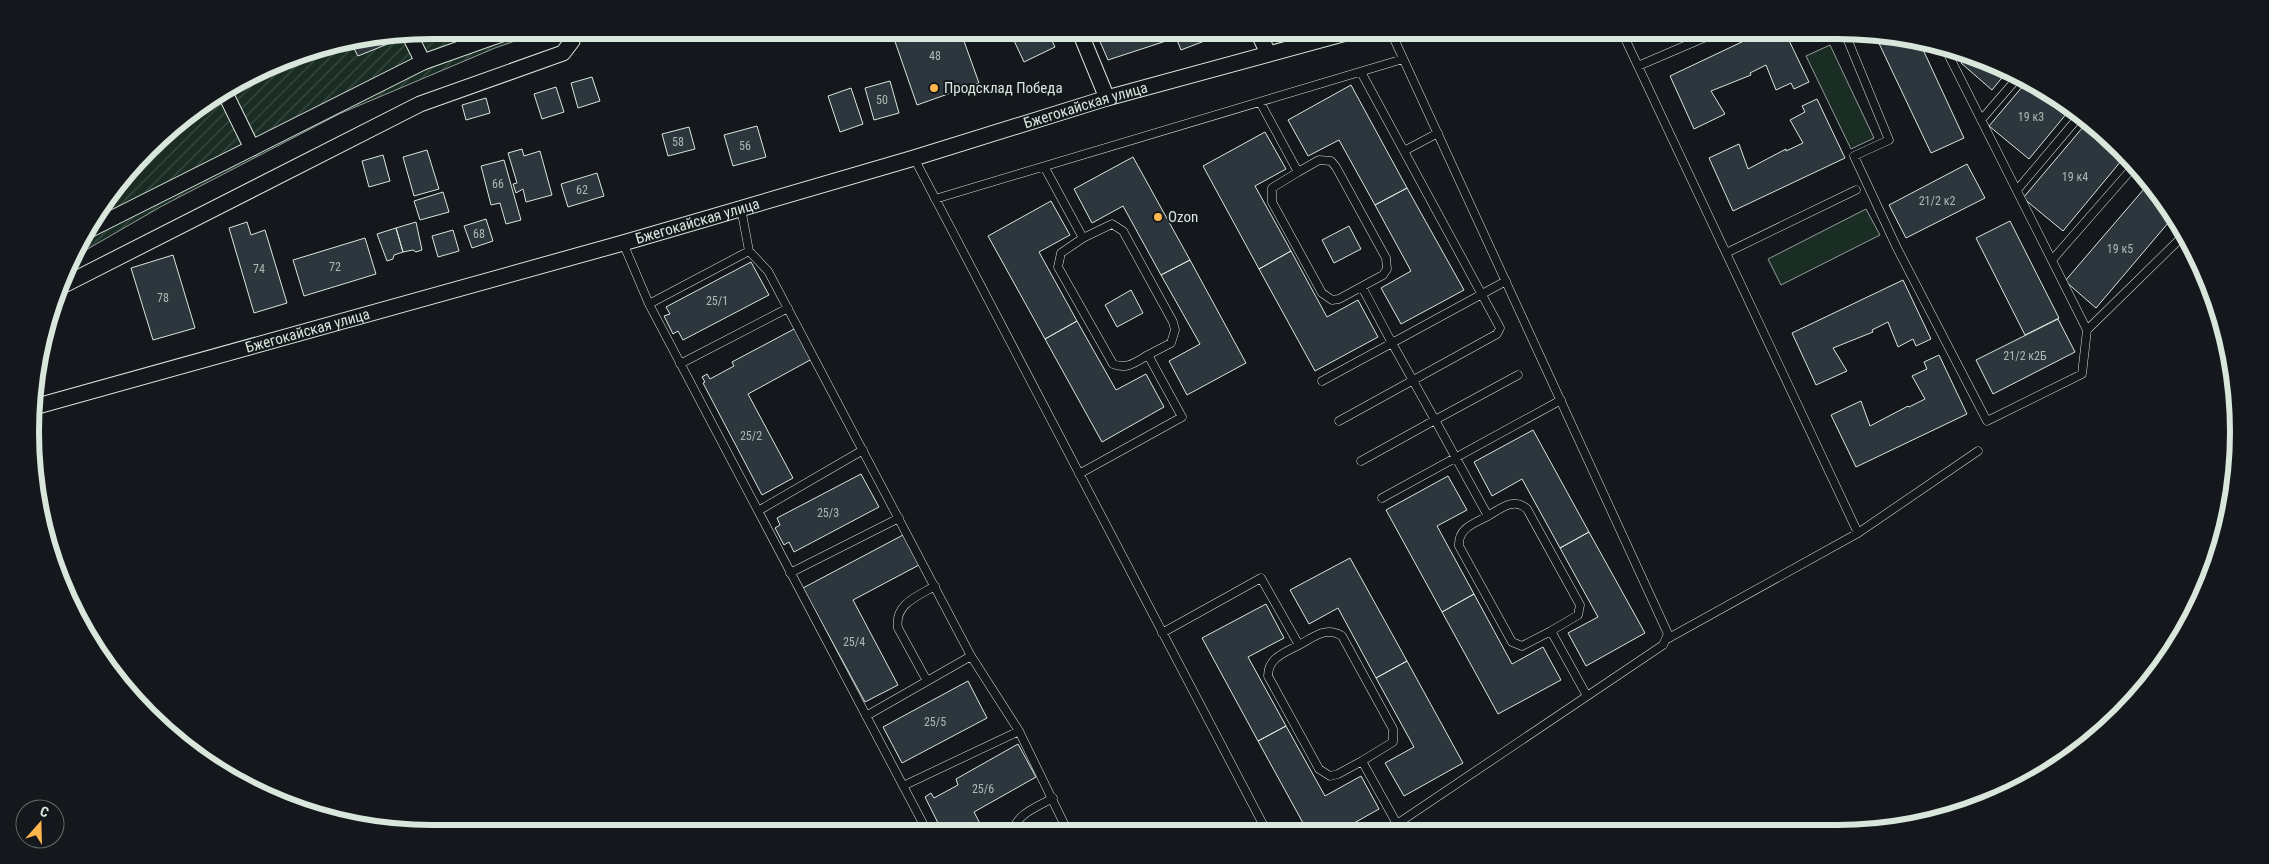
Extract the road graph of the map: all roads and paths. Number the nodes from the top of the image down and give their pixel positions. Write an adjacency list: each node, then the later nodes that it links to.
1 (488, 39): 14 (street)
2 (571, 39): 42 (street)
3 (1083, 39): 19 (street)
4 (1261, 39): 11 (street)
5 (1322, 39): 11 (street, Бжегокайская улица)
6 (1394, 39): 13 (lane)
7 (1626, 39): 15 (lane)
8 (1701, 39): 15 (lane)
9 (1847, 39): 47 (lane)
10 (412, 40): 14 (street)
11 (1268, 53): 19 (street, Бжегокайская улица)
12 (1950, 56): 21 (lane)
13 (1403, 59): 16 (lane); 23 (lane)
14 (423, 62): 24 (street)
15 (1638, 66): 39 (lane)
16 (1361, 72): 20 (lane); 25 (lane)
17 (2015, 81): 21 (lane)
18 (227, 96): 24 (street)
19 (1107, 98): 26 (street, Бжегокайская улица)
20 (1260, 102): 27 (lane); 29 (lane)
21 (1981, 120): 31 (lane)
22 (2076, 120): 31 (lane)
23 (1438, 133): 25 (lane); 41 (lane)
24 (252, 148): 34 (street)
25 (1404, 152): 44 (lane)
26 (914, 158): 32 (lane); 33 (street, Бжегокайская улица)
27 (1045, 168): 32 (lane); 35 (lane)
28 (2130, 170): 40 (lane)
29 (1298, 172): 43 (lane); 43 (lane)
30 (1856, 190): 39 (lane)
31 (2016, 190): 40 (lane)
32 (935, 199): 62 (lane)
33 (741, 208): 37 (street, Бжегокайская улица); 38 (lane)
34 (97, 226)
35 (1084, 238): 49 (lane); 49 (lane)
36 (2180, 239): 47 (lane)
37 (623, 244): 45 (lane); 55 (street, Бжегокайская улица)
38 (749, 251): 45 (lane); 46 (lane)
39 (1726, 253): 67 (lane)
40 (2052, 260): 47 (lane)
41 (1506, 280): 44 (lane); 54 (lane)
42 (69, 283)
43 (1362, 287): 48 (lane)
44 (1482, 293): 48 (lane); 52 (lane)
45 (649, 304): 50 (lane)
46 (788, 308): 50 (lane); 58 (lane)
47 (2087, 330)
48 (1392, 343): 52 (lane); 53 (lane)
49 (1148, 356): 62 (lane)
50 (680, 364): 64 (lane)
51 (1518, 375): 56 (lane)
52 (1413, 380): 56 (lane); 57 (lane)
53 (1322, 381)
54 (1561, 400): 60 (lane); 72 (lane)
55 (40, 405)
56 (1435, 420): 60 (lane); 61 (lane)
57 (1339, 421)
58 (862, 450): 64 (lane); 66 (lane)
59 (1978, 451): 67 (lane)
60 (1456, 458): 63 (lane); 65 (lane)
61 (1361, 461)
62 (1079, 474): 71 (lane)
63 (1382, 498)
64 (758, 511): 68 (lane)
65 (1488, 516): 70 (lane); 70 (lane)
66 (899, 518): 68 (lane); 69 (lane)
67 (1858, 533): 72 (lane)
68 (790, 573): 77 (lane)
69 (935, 586): 74 (lane); 75 (lane)
70 (1551, 631): 76 (lane)
71 (1162, 633): 73 (lane); 86 (lane)
72 (1668, 639): 76 (lane)
73 (1298, 645): 79 (lane); 79 (lane)
74 (971, 656): 75 (lane); 78 (lane)
75 (927, 681): 77 (lane)
76 (1587, 696): 82 (lane)
77 (866, 716): 80 (lane)
78 (1019, 731): 80 (lane); 81 (lane)
79 (1362, 761): 82 (lane)
80 (903, 786): 83 (lane)
81 (1053, 798): 84 (lane); 85 (lane)
82 (1397, 824)
83 (924, 825)
84 (1014, 825)
85 (1065, 825)
86 (1263, 825)

